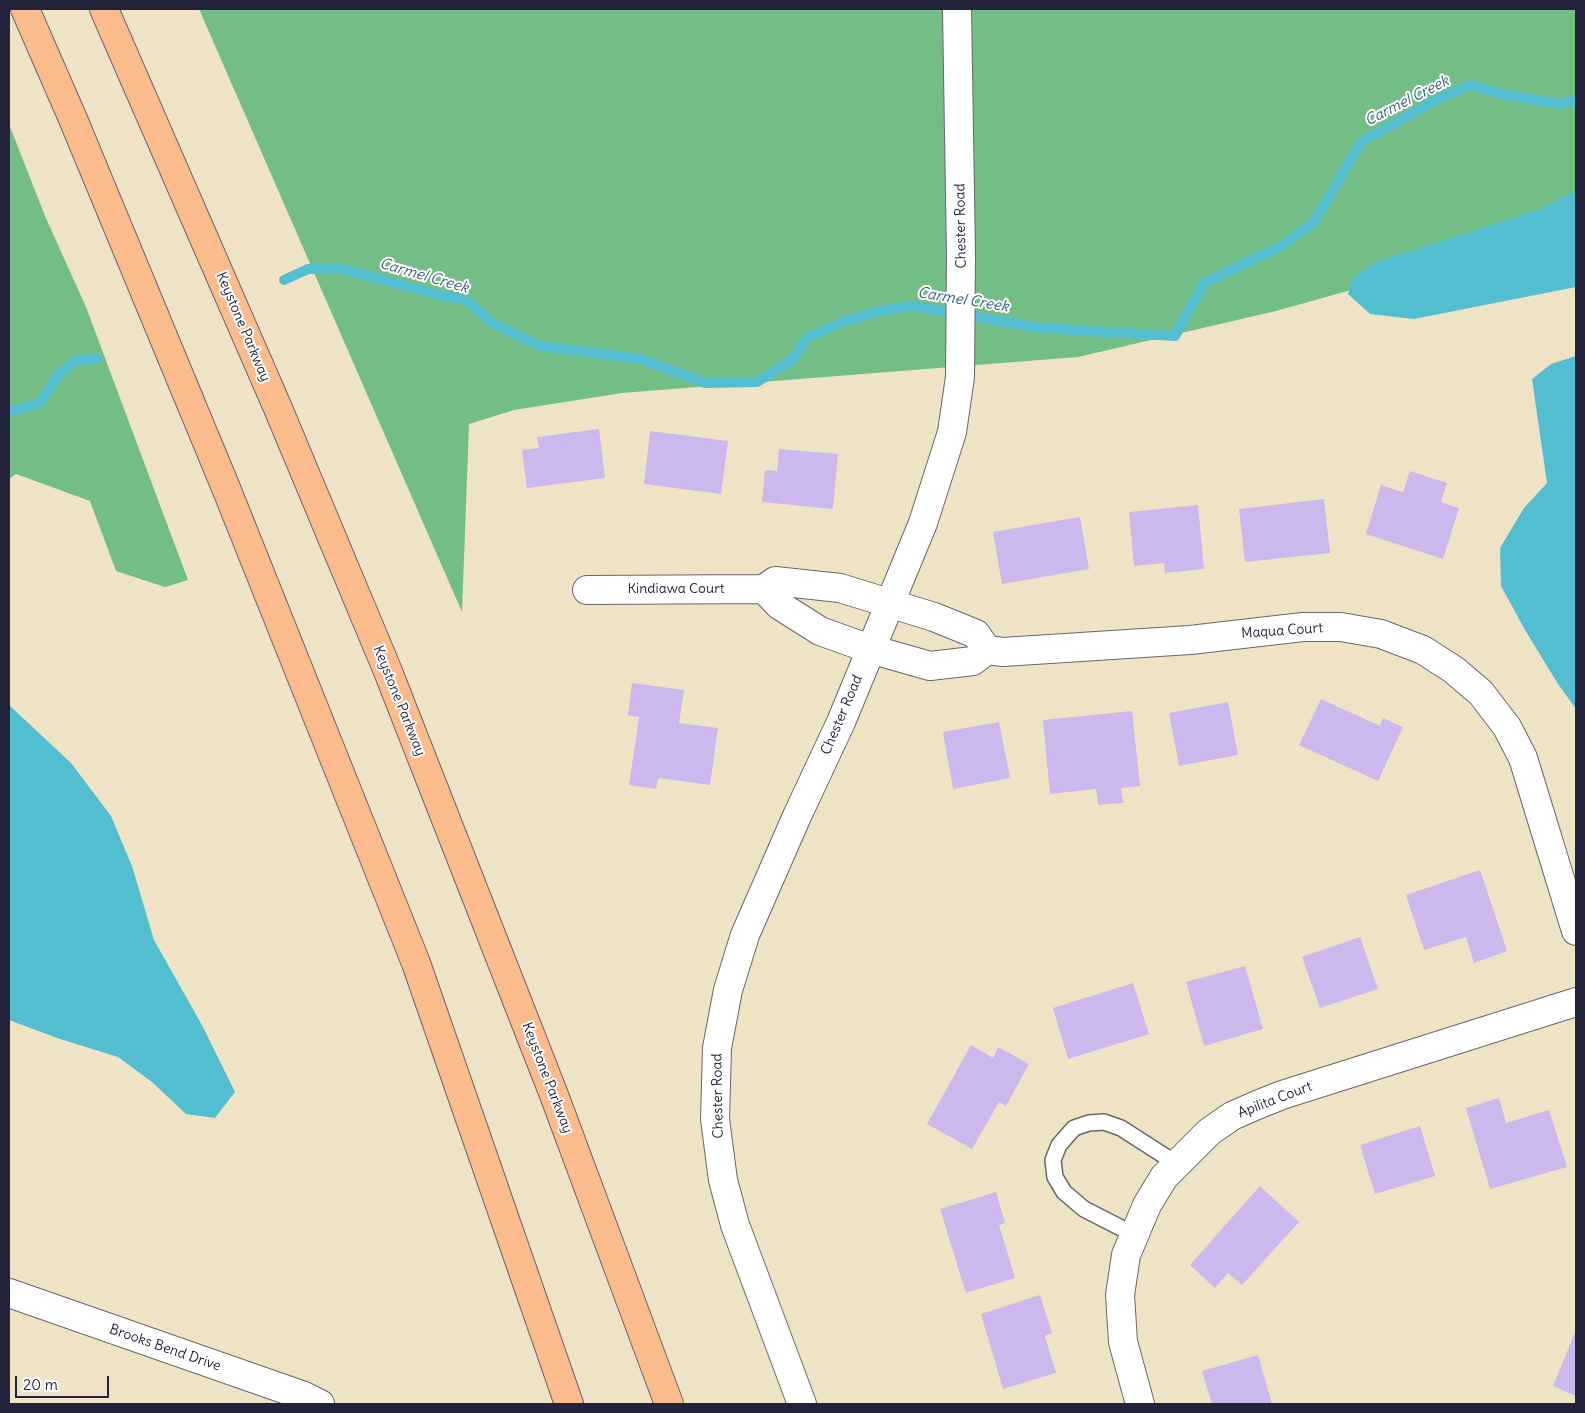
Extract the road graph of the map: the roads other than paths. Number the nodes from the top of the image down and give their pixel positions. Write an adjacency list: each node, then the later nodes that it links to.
1 (18, 9): 7 (highway)
2 (25, 9): 7 (highway)
3 (104, 9): 6 (highway, Keystone Parkway)
4 (113, 9): 6 (highway)
5 (957, 9): 10 (street, Chester Road)
6 (142, 96): 21 (highway, Keystone Parkway)
7 (73, 119): 20 (highway)
8 (764, 589): 9 (street, Kindiawa Court); 10 (street, Kindiawa Court); 11 (street)
9 (588, 590)
10 (888, 603): 11 (street, Chester Road); 12 (street)
11 (870, 649): 12 (street); 22 (street, Chester Road)
12 (987, 650): 13 (street, Maqua Court)
13 (1576, 931)
14 (1576, 1002): 15 (street, Apilita Court)
15 (1176, 1164): 16 (street, Apilita Court); 16 (lane)
16 (1135, 1235): 23 (street, Apilita Court)
17 (9, 1293): 18 (street, Brooks Bend Drive)
18 (272, 1396): 19 (street, Brooks Bend Drive)
19 (320, 1404)
20 (569, 1404)
21 (668, 1404)
22 (802, 1404)
23 (1140, 1404)

